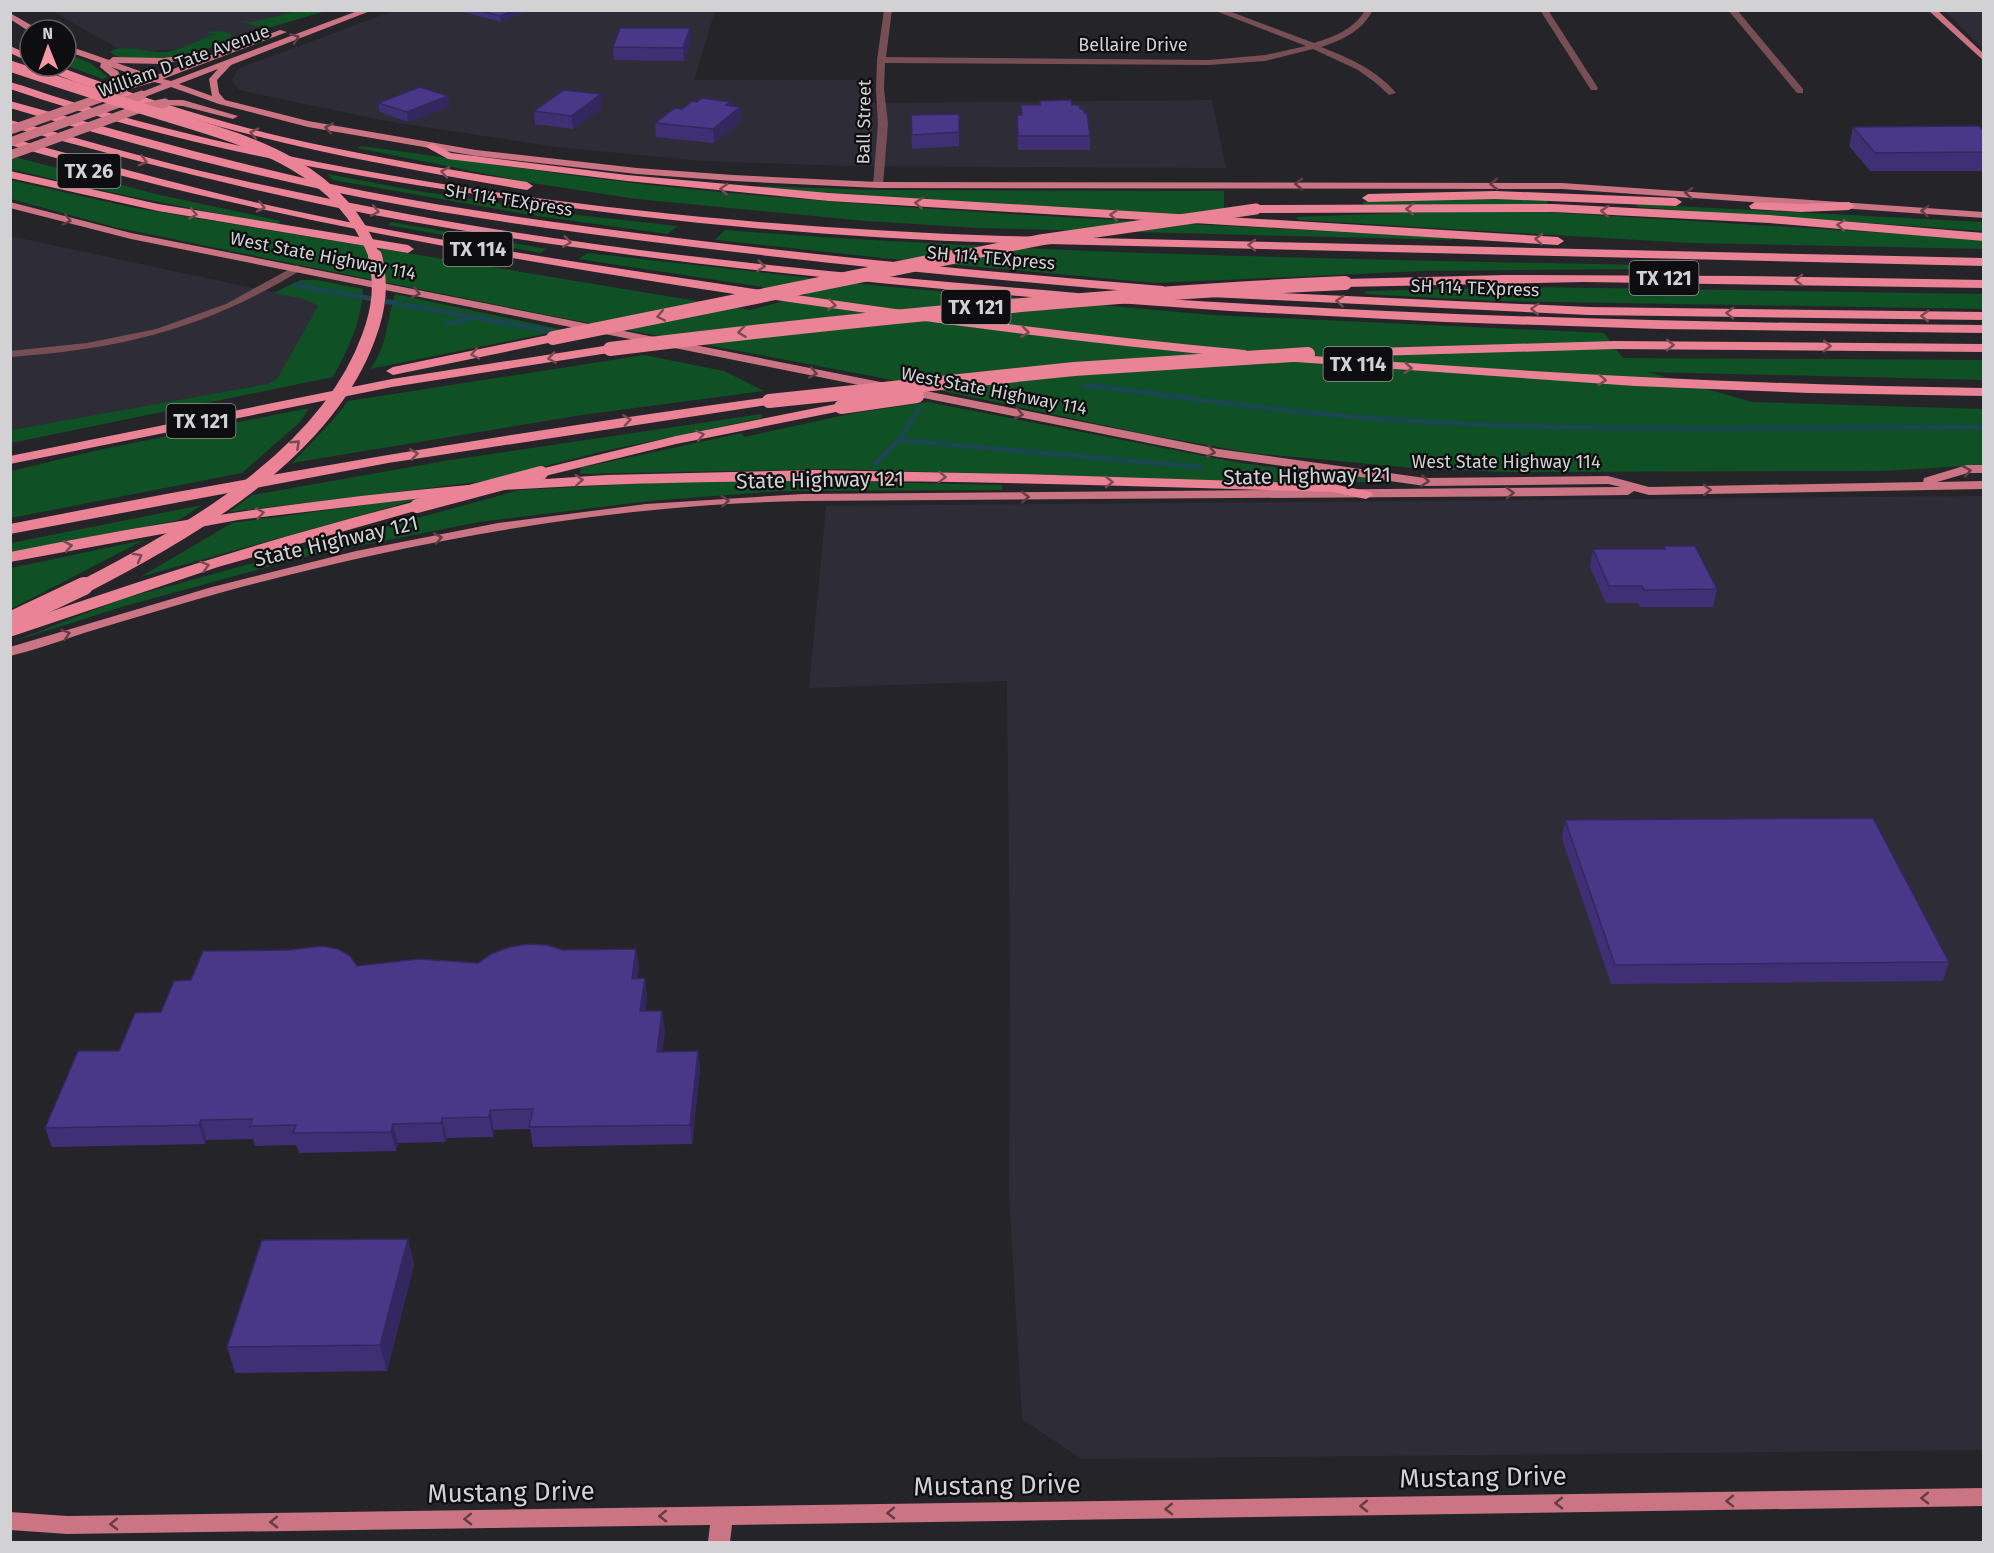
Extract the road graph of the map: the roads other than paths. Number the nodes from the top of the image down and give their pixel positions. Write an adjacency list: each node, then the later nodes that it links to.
1 (342, 10): 9 (main road, William D Tate Avenue)
2 (369, 10): 15 (main road, William D Tate Avenue, one-way to 2)
3 (888, 10): 14 (street, Ball Street)
4 (1217, 10): 10 (street)
5 (1370, 10): 10 (street, Bellaire Drive)
6 (1544, 10): 22 (street)
7 (1732, 10): 23 (street)
8 (1932, 10): 13 (main road)
9 (241, 47): 12 (main road); 19 (main road, William D Tate Avenue)
10 (1311, 47): 14 (street, Bellaire Drive); 24 (street)
11 (78, 53): 12 (main road)
12 (95, 59): 19 (main road); 28 (main road)
13 (1983, 59)
14 (881, 60): 36 (street, Ball Street)
15 (234, 61): 21 (main road, William D Tate Avenue); 25 (main road)
16 (10, 66): 64 (highway, one-way to 16, bridge)
17 (10, 75): 27 (highway)
18 (78, 77): 42 (highway, one-way to 18)
19 (153, 79): 21 (main road); 29 (main road, William D Tate Avenue, bridge)
20 (10, 85): 27 (highway)
21 (170, 85): 25 (main road); 31 (main road, William D Tate Avenue, bridge)
22 (1594, 88)
23 (1800, 91)
24 (1392, 93)
25 (222, 102): 30 (main road, one-way to 25)
26 (10, 104): 47 (highway, SH 114 TEXpress, one-way to 26)
27 (97, 112): 42 (highway)
28 (10, 122): 48 (highway, SH 114 TEXpress, one-way to 48)
29 (10, 130)
30 (386, 138): 32 (main road); 33 (main road, bridge)
31 (10, 142): 35 (highway, TX 114)
32 (432, 146): 36 (main road); 43 (highway, one-way to 32)
33 (10, 153): 35 (highway, TX 26)
34 (10, 174): 46 (highway, one-way to 46)
35 (168, 184): 46 (highway, TX 114, one-way to 46)
36 (878, 184): 38 (main road, one-way to 36)
37 (10, 205): 44 (main road, West State Highway 114, one-way to 44)
38 (1849, 206): 39 (highway); 40 (main road, one-way to 38)
39 (1256, 209): 41 (highway, one-way to 39); 55 (highway, one-way to 55, bridge)
40 (1983, 215)
41 (1983, 237)
42 (997, 238): 43 (highway, one-way to 42)
43 (1983, 261)
44 (297, 268): 50 (street); 60 (main road, West State Highway 114, one-way to 60)
45 (1983, 284): 56 (highway, TX 121, one-way to 56, bridge)
46 (754, 293): 52 (highway, TX 114, one-way to 52)
47 (1983, 316)
48 (1983, 329)
49 (1983, 348): 51 (highway, one-way to 49)
50 (10, 354)
51 (1308, 354): 62 (highway, one-way to 51, bridge); 65 (highway, one-way to 51, bridge)
52 (1965, 392): 53 (highway, TX 114); 54 (highway)
53 (1983, 392)
54 (1983, 396)
55 (10, 451)
56 (10, 460)
57 (1983, 469): 59 (main road, one-way to 57)
58 (1983, 485): 59 (main road, West State Highway 114)
59 (1911, 487): 60 (main road, West State Highway 114, one-way to 59)
60 (1649, 490): 61 (main road, State Highway 121, one-way to 60)
61 (1366, 495): 63 (highway, one-way to 61); 66 (main road, State Highway 121, one-way to 61)
62 (10, 529)
63 (10, 557)
64 (10, 621)
65 (10, 632)
66 (10, 652)
67 (1983, 1497): 68 (main road, Mustang Drive, one-way to 68)
68 (722, 1516): 69 (main road, Mustang Drive, one-way to 69); 70 (main road)
69 (10, 1521)
70 (719, 1542)

